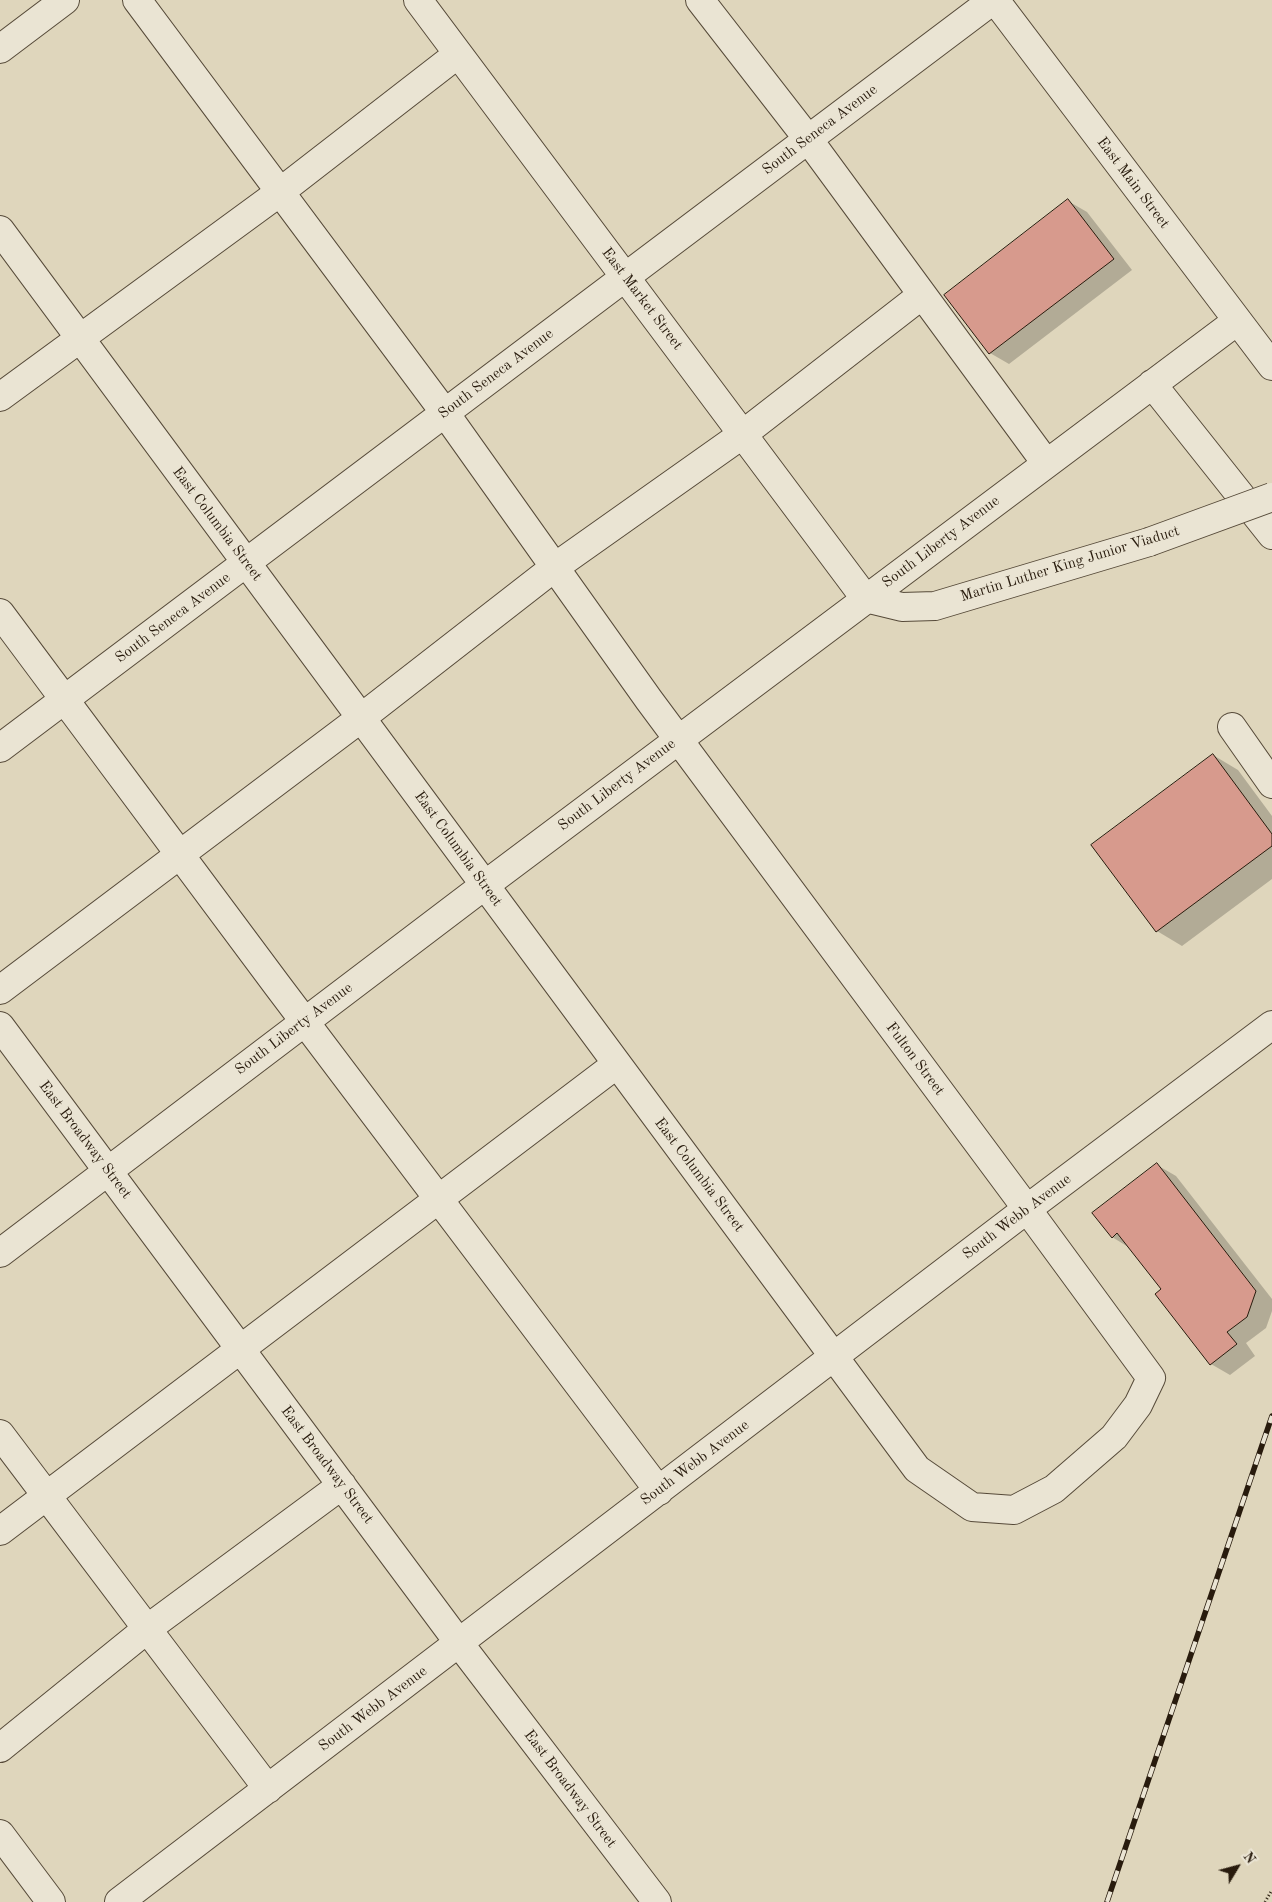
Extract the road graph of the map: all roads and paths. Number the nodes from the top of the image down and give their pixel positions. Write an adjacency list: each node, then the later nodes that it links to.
1 (65, 0): 6 (street)
2 (137, 0): 9 (street, Fulton Street)
3 (418, 0): 7 (street, East Market Street)
4 (700, 0): 8 (street)
5 (994, 0): 8 (street, South Seneca Avenue); 13 (street, East Main Street)
6 (0, 49)
7 (458, 54): 9 (street); 11 (street, East Market Street)
8 (808, 139): 11 (street, South Seneca Avenue); 12 (street)
9 (280, 192): 14 (street); 18 (street, Fulton Street)
10 (0, 230): 14 (street, East Columbia Street)
11 (625, 276): 18 (street, South Seneca Avenue); 19 (street, East Market Street)
12 (922, 295): 19 (street); 20 (street)
13 (1237, 321): 15 (street, East Main Street); 16 (street, South Liberty Avenue)
14 (80, 338): 17 (street); 23 (street, East Columbia Street)
15 (1272, 366)
16 (1152, 384): 20 (street, South Liberty Avenue); 22 (street)
17 (0, 397)
18 (444, 413): 23 (street, South Seneca Avenue); 24 (street, Fulton Street)
19 (743, 434): 24 (street); 25 (street, East Market Street)
20 (1046, 463): 25 (street, South Liberty Avenue)
21 (1272, 497): 25 (street, Martin Luther King Junior Viaduct, bridge)
22 (1272, 535)
23 (247, 563): 27 (street, South Seneca Avenue); 28 (street, East Columbia Street)
24 (554, 567): 28 (street); 30 (street, Fulton Street)
25 (865, 598): 30 (street, South Liberty Avenue)
26 (0, 613): 27 (street)
27 (64, 700): 31 (street, South Seneca Avenue); 33 (street)
28 (361, 718): 33 (street); 34 (street, East Columbia Street)
29 (1232, 727): 32 (street)
30 (678, 740): 34 (street, South Liberty Avenue); 42 (street, Fulton Street)
31 (0, 748)
32 (1272, 784)
33 (180, 855): 35 (street); 36 (street)
34 (485, 885): 36 (street, South Liberty Avenue); 39 (street, East Columbia Street)
35 (0, 990)
36 (304, 1021): 40 (street, South Liberty Avenue); 41 (street)
37 (1272, 1025): 42 (street, South Webb Avenue)
38 (0, 1026): 40 (street, East Broadway Street)
39 (617, 1064): 41 (street); 45 (street, East Columbia Street)
40 (108, 1171): 43 (street, South Liberty Avenue); 44 (street, East Broadway Street)
41 (438, 1199): 44 (street); 49 (street)
42 (1027, 1209): 45 (street, South Webb Avenue); 46 (street, Fulton Street)
43 (0, 1253)
44 (240, 1349): 48 (street, East Broadway Street); 50 (street)
45 (834, 1357): 46 (street, East Columbia Street); 49 (street, South Webb Avenue)
46 (1151, 1378)
47 (0, 1434): 50 (street)
48 (342, 1485): 52 (street); 53 (street, East Broadway Street)
49 (659, 1491): 53 (street, South Webb Avenue)
50 (46, 1495): 51 (street); 52 (street)
51 (0, 1530)
52 (147, 1628): 54 (street); 55 (street)
53 (459, 1643): 55 (street, South Webb Avenue); 60 (street, East Broadway Street)
54 (0, 1748)
55 (268, 1789): 59 (street, South Webb Avenue)
56 (0, 1834): 58 (street)
57 (1272, 1890): 61 (path)
58 (51, 1902)
59 (119, 1902)
60 (657, 1902)
61 (1265, 1902)

